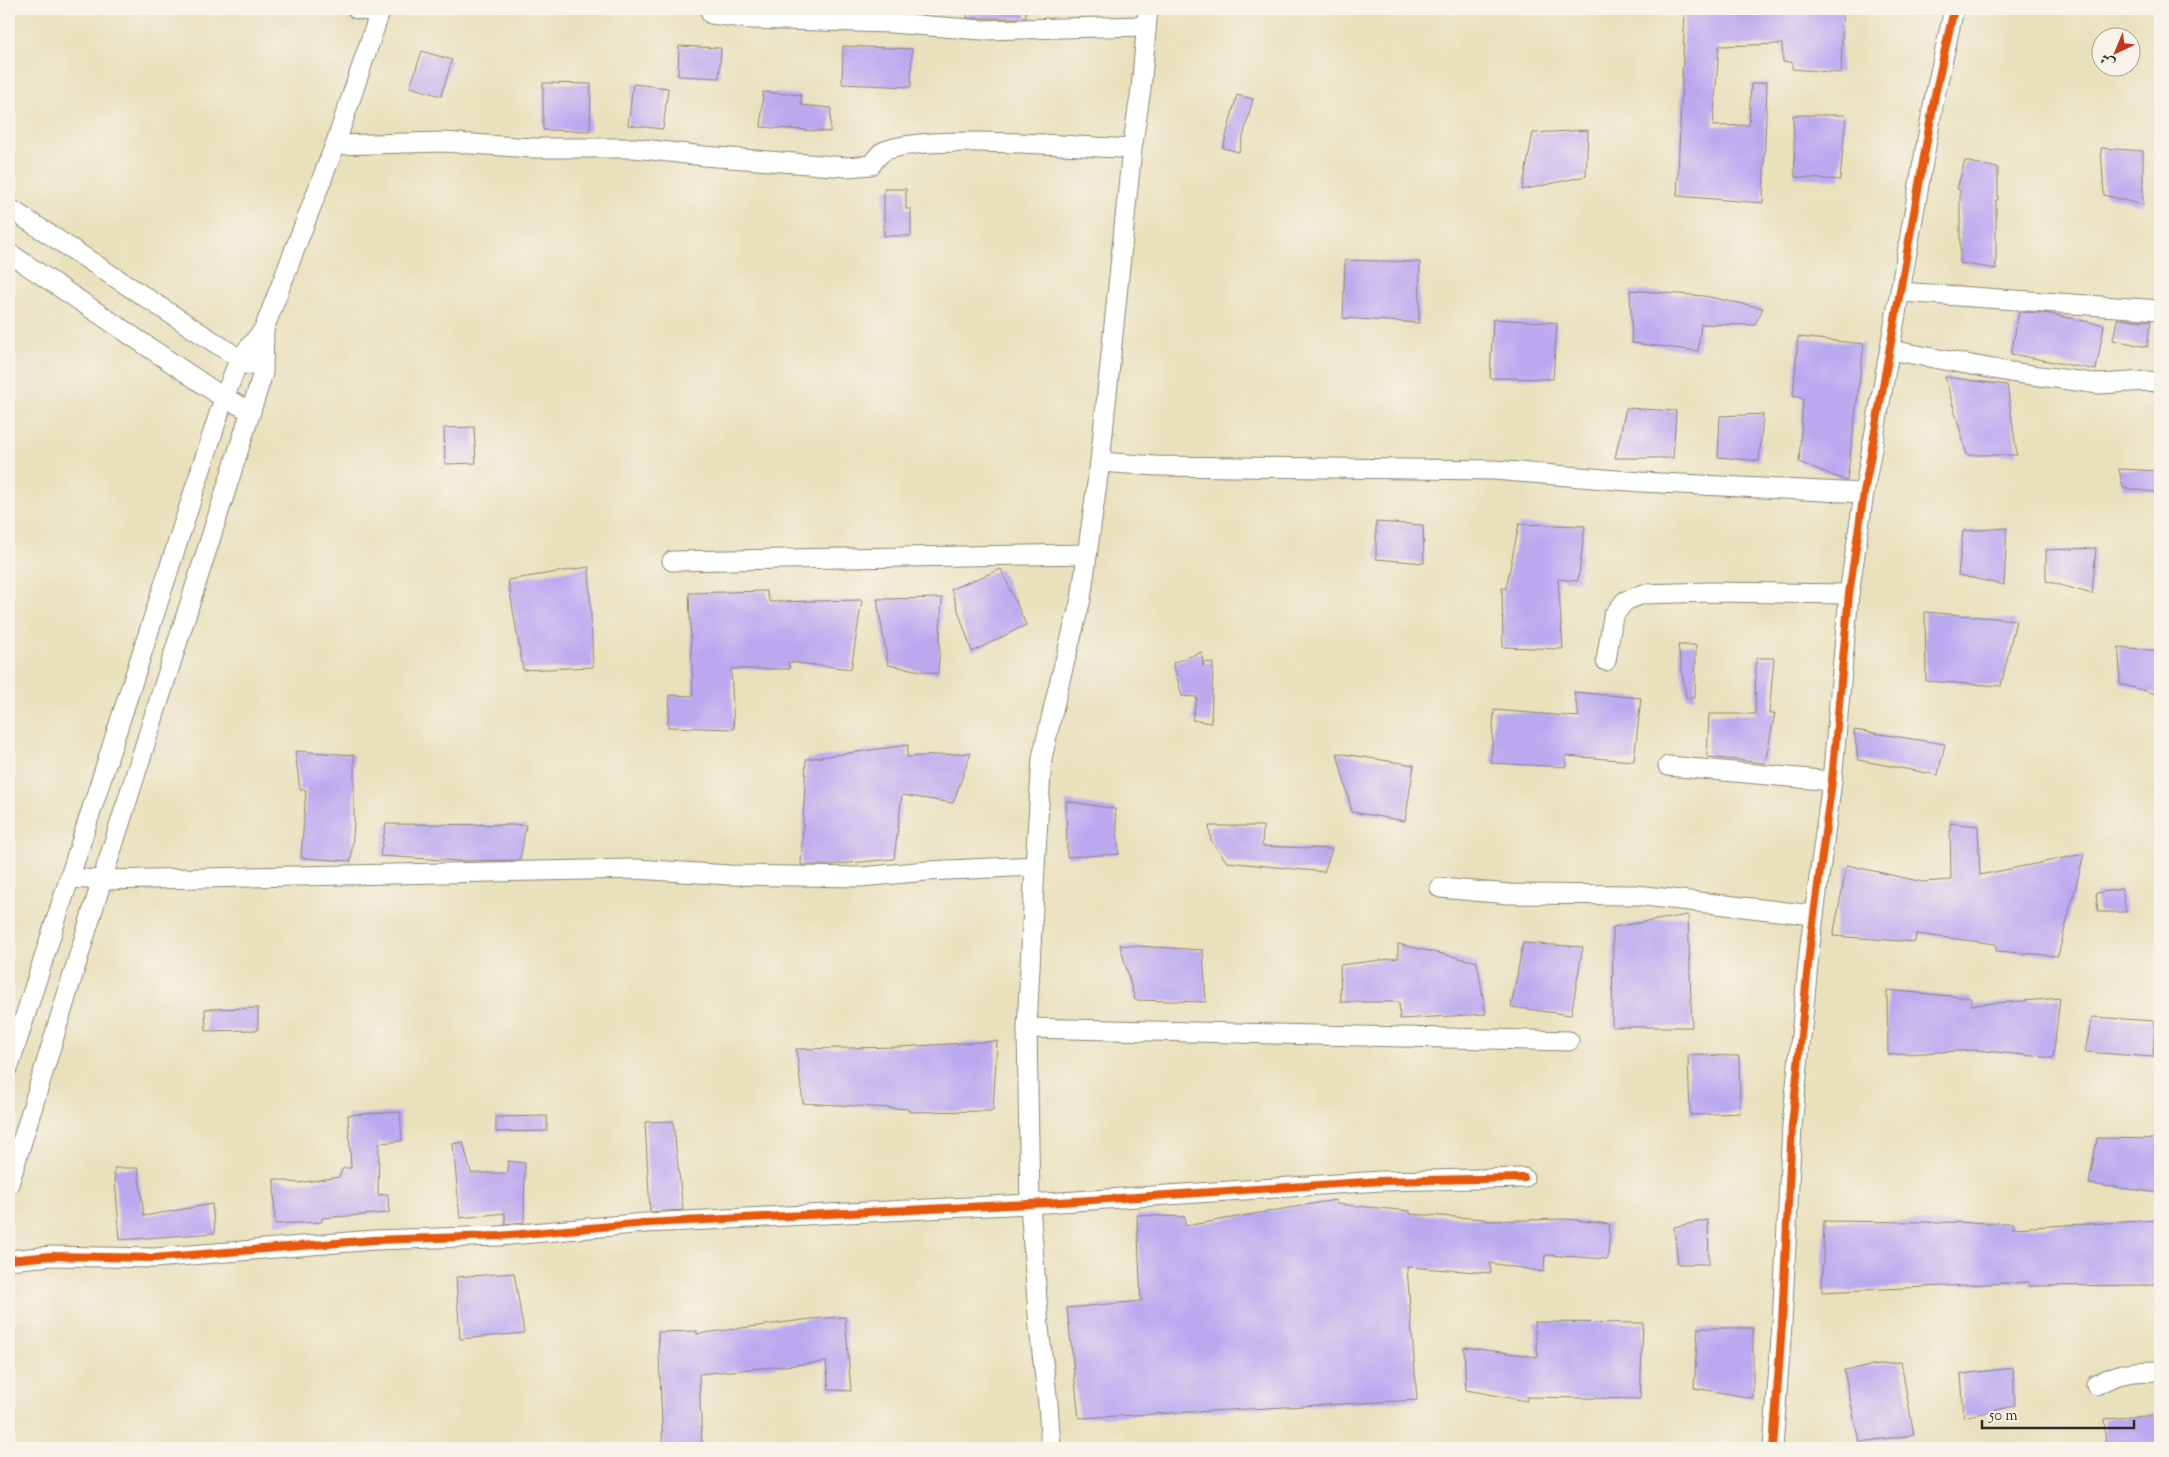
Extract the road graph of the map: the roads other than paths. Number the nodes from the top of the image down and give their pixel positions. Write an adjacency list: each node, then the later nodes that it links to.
1 (357, 9): 3 (street)
2 (1954, 9): 10 (street)
3 (380, 11): 6 (street)
4 (711, 14): 5 (street)
5 (1147, 17): 7 (street)
6 (335, 145): 7 (street); 12 (street)
7 (1132, 150): 19 (street)
8 (9, 208): 14 (street)
9 (9, 253): 17 (street)
10 (1901, 292): 11 (street); 13 (street)
11 (2160, 310)
12 (264, 329): 14 (street); 15 (street)
13 (1890, 350): 16 (street); 20 (street)
14 (239, 360): 15 (street); 17 (street)
15 (263, 373): 18 (street)
16 (2160, 382)
17 (224, 398): 18 (street); 28 (street)
18 (251, 411): 29 (street)
19 (1100, 462): 20 (street); 21 (street)
20 (1864, 493): 23 (street)
21 (1088, 554): 22 (street); 27 (street)
22 (672, 561)
23 (1849, 594): 24 (street); 26 (street)
24 (1606, 661)
25 (1668, 766): 26 (street)
26 (1832, 781): 31 (street)
27 (1035, 866): 29 (street); 32 (street)
28 (70, 878): 29 (street); 34 (street)
29 (102, 880): 36 (street)
30 (1440, 888): 31 (street)
31 (1814, 916): 42 (street)
32 (1027, 1028): 33 (street); 37 (street)
33 (1569, 1041)
34 (9, 1066)
35 (1524, 1178): 37 (street)
36 (9, 1184)
37 (1030, 1204): 38 (street); 41 (street)
38 (9, 1260)
39 (2160, 1371): 40 (street)
40 (2096, 1385)
41 (1051, 1448)
42 (1772, 1448)

